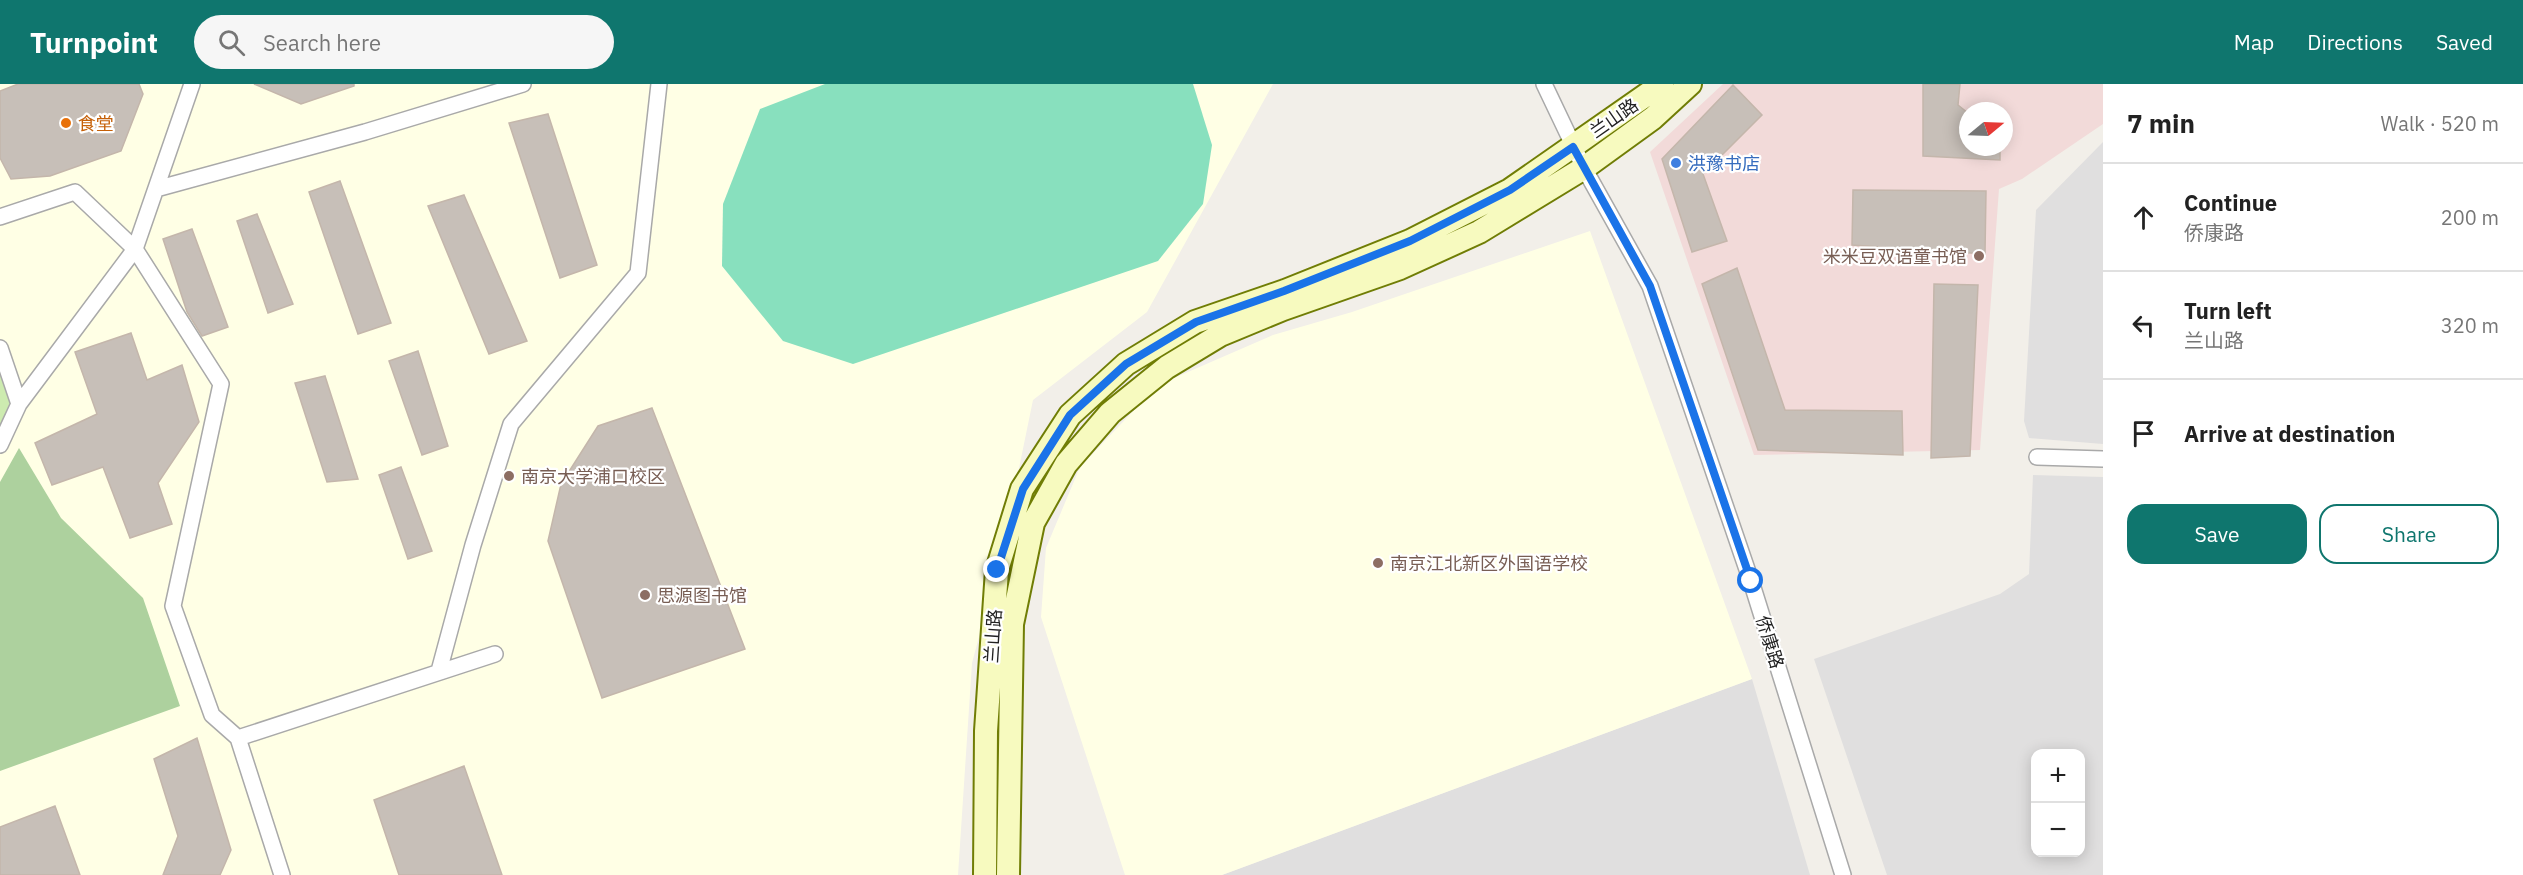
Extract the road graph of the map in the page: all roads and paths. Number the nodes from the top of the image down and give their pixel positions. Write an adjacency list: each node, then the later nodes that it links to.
1 (192, 84): 9 (street)
2 (523, 84): 9 (street)
3 (659, 84): 18 (street)
4 (1544, 84): 7 (street, 侨康路)
5 (1662, 84): 7 (street, 兰山路)
6 (1690, 84): 8 (street, 兰山路)
7 (1573, 147): 8 (street, 侨康路); 21 (street, 兰山路)
8 (1584, 168): 22 (street, 兰山路); 23 (street, 侨康路)
9 (156, 189): 11 (street)
10 (0, 217): 11 (street)
11 (135, 249): 13 (street); 19 (street)
12 (0, 348): 13 (street)
13 (19, 404): 14 (street)
14 (0, 445)
15 (2037, 457): 16 (street)
16 (2103, 459)
17 (495, 654): 18 (street)
18 (439, 671): 19 (street)
19 (238, 738): 20 (street)
20 (282, 875)
21 (985, 875)
22 (1008, 875)
23 (1843, 875)

